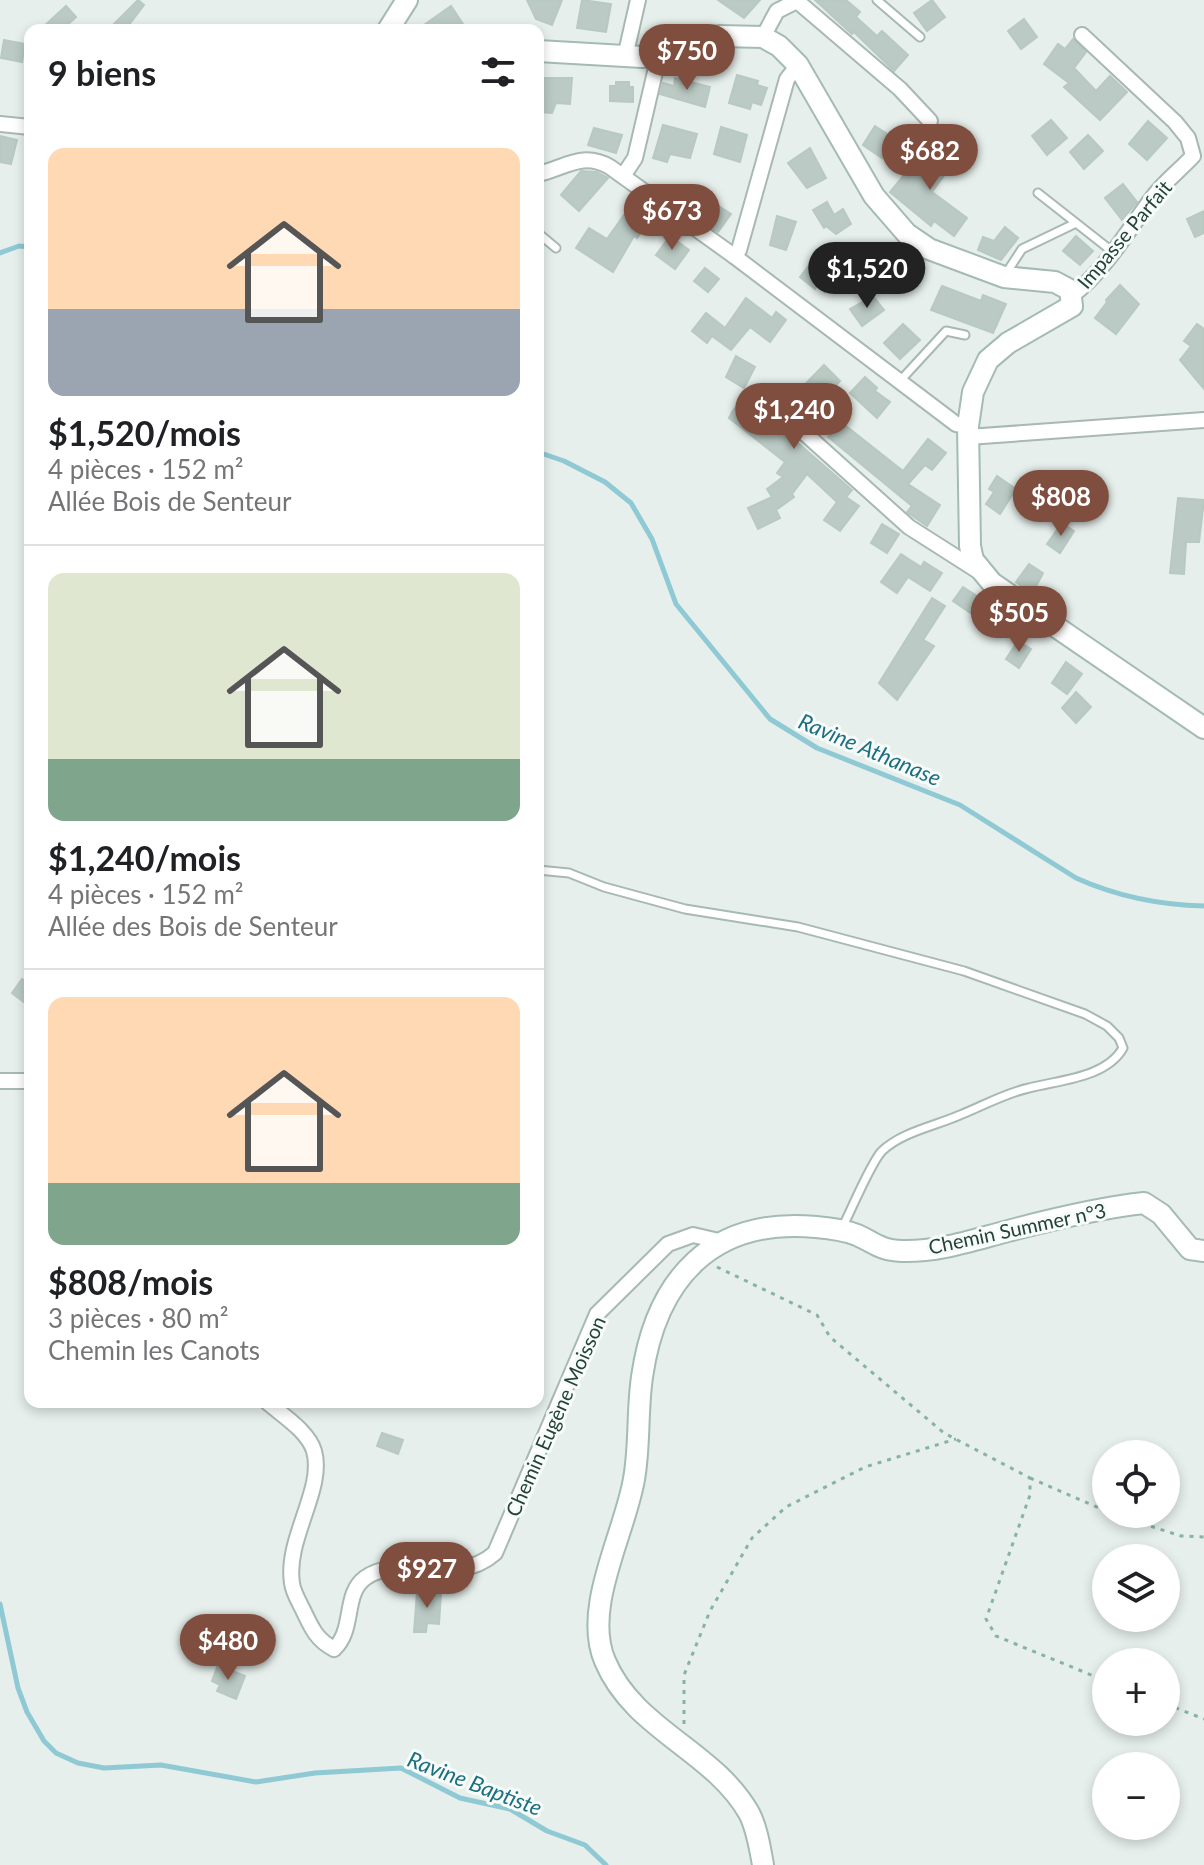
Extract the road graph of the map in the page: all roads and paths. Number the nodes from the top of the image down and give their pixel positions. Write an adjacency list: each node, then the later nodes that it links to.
1 (407, 0): 5 (street)
2 (638, 0): 11 (street)
3 (798, 0): 7 (street); 13 (street)
4 (877, 0): 8 (lane)
5 (392, 24)
6 (1082, 35): 22 (street, Impasse Parfait)
7 (763, 37): 10 (street); 12 (street)
8 (920, 37)
9 (544, 51): 11 (street)
10 (659, 55): 11 (street); 17 (street)
11 (625, 57)
12 (798, 65): 23 (street); 24 (street)
13 (930, 121)
14 (0, 124): 15 (street)
15 (24, 126)
16 (544, 172): 17 (street)
17 (623, 176): 23 (street)
18 (1038, 193): 19 (lane)
19 (1074, 224): 22 (lane); 24 (lane)
20 (544, 238): 21 (lane)
21 (556, 248)
22 (1113, 252): 25 (street, Impasse Parfait)
23 (734, 256): 27 (street)
24 (1004, 277): 25 (street)
25 (1073, 295): 30 (street)
26 (965, 335): 27 (lane)
27 (899, 382): 30 (street)
28 (1204, 420): 30 (street)
29 (800, 429): 31 (street)
30 (968, 432): 31 (street)
31 (982, 573): 32 (street)
32 (1204, 728)
33 (544, 871): 36 (lane)
34 (0, 1081): 35 (street)
35 (24, 1081)
36 (839, 1232): 37 (street, Chemin Summer n°3); 38 (street, Chemin Summer n°3)
37 (723, 1242): 40 (street, Chemin Eugène Moisson); 49 (street, Chemin Summer n°3)
38 (1204, 1251)
39 (715, 1267): 41 (path)
40 (274, 1408)
41 (956, 1439): 42 (path); 49 (path)
42 (1030, 1478): 43 (path); 46 (path)
43 (1092, 1505)
44 (1156, 1528): 45 (path)
45 (1204, 1537)
46 (1092, 1675)
47 (1180, 1710): 48 (path)
48 (1204, 1719)
49 (683, 1747): 50 (street, Chemin Summer n°3)
50 (763, 1865)

